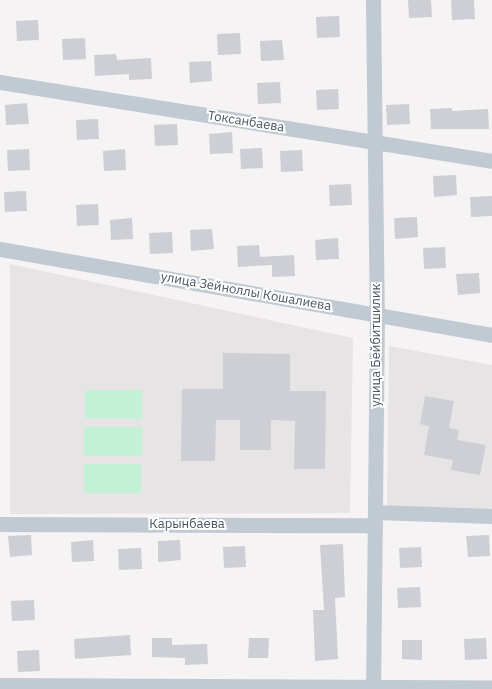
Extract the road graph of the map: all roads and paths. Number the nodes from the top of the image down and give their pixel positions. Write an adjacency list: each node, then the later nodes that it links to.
1 (373, 0): 3 (street, улица Бейбитшилик)
2 (0, 82): 3 (street, Токсанбаева)
3 (375, 142): 4 (street, Токсанбаева); 6 (street, улица Бейбитшилик)
4 (492, 161)
5 (0, 249): 6 (street, улица Зейноллы Кошалиева)
6 (377, 315): 7 (street, улица Зейноллы Кошалиева); 9 (street, улица Бейбитшилик)
7 (492, 334)
8 (492, 516): 9 (street, Карынбаева)
9 (375, 519): 10 (street, Карынбаева); 12 (street, улица Бейбитшилик)
10 (0, 524)
11 (0, 685): 12 (street)
12 (373, 688): 13 (street)
13 (492, 688)

